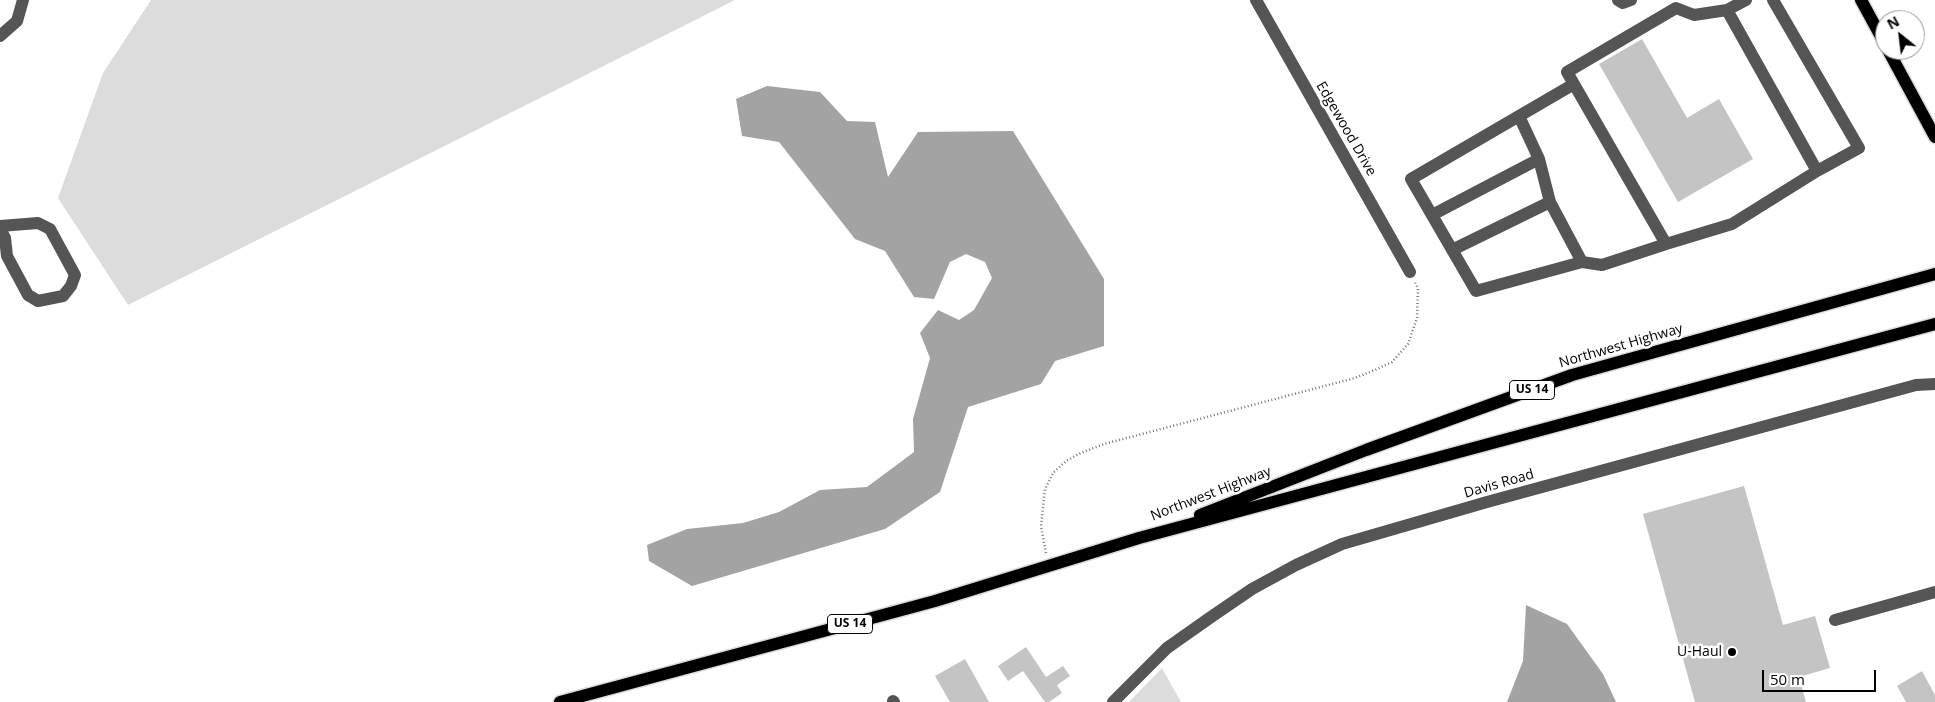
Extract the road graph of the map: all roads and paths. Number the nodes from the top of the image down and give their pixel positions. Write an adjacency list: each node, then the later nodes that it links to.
1 (23, 0): 10 (street)
2 (1256, 0): 23 (street, Edgewood Drive)
3 (1618, 0): 4 (street)
4 (1631, 0)
5 (1746, 0): 8 (street)
6 (1773, 0): 16 (street)
7 (1861, 0): 9 (main road)
8 (1727, 10): 12 (street); 16 (street)
9 (1875, 26)
10 (0, 36)
11 (1893, 60): 14 (main road)
12 (1574, 84): 13 (street); 20 (street)
13 (1519, 116): 15 (street); 18 (street)
14 (1935, 137)
15 (1539, 159): 17 (street); 18 (street)
16 (1817, 171): 20 (street)
17 (1550, 202): 21 (street); 22 (street)
18 (1432, 215): 21 (street)
19 (0, 228): 19 (street)
20 (1666, 244): 22 (street)
21 (1452, 250): 22 (street)
22 (1582, 262)
23 (1410, 272): 28 (path)
24 (1935, 274): 27 (main road, Northwest Highway / US 14)
25 (1935, 324): 27 (main road, Northwest Highway / US 14)
26 (1935, 384): 32 (street, Davis Road)
27 (1139, 538): 28 (main road, US 14)
28 (1048, 565): 31 (main road, US 14)
29 (1935, 592): 30 (street)
30 (1835, 620)
31 (560, 702)
32 (1113, 702)

